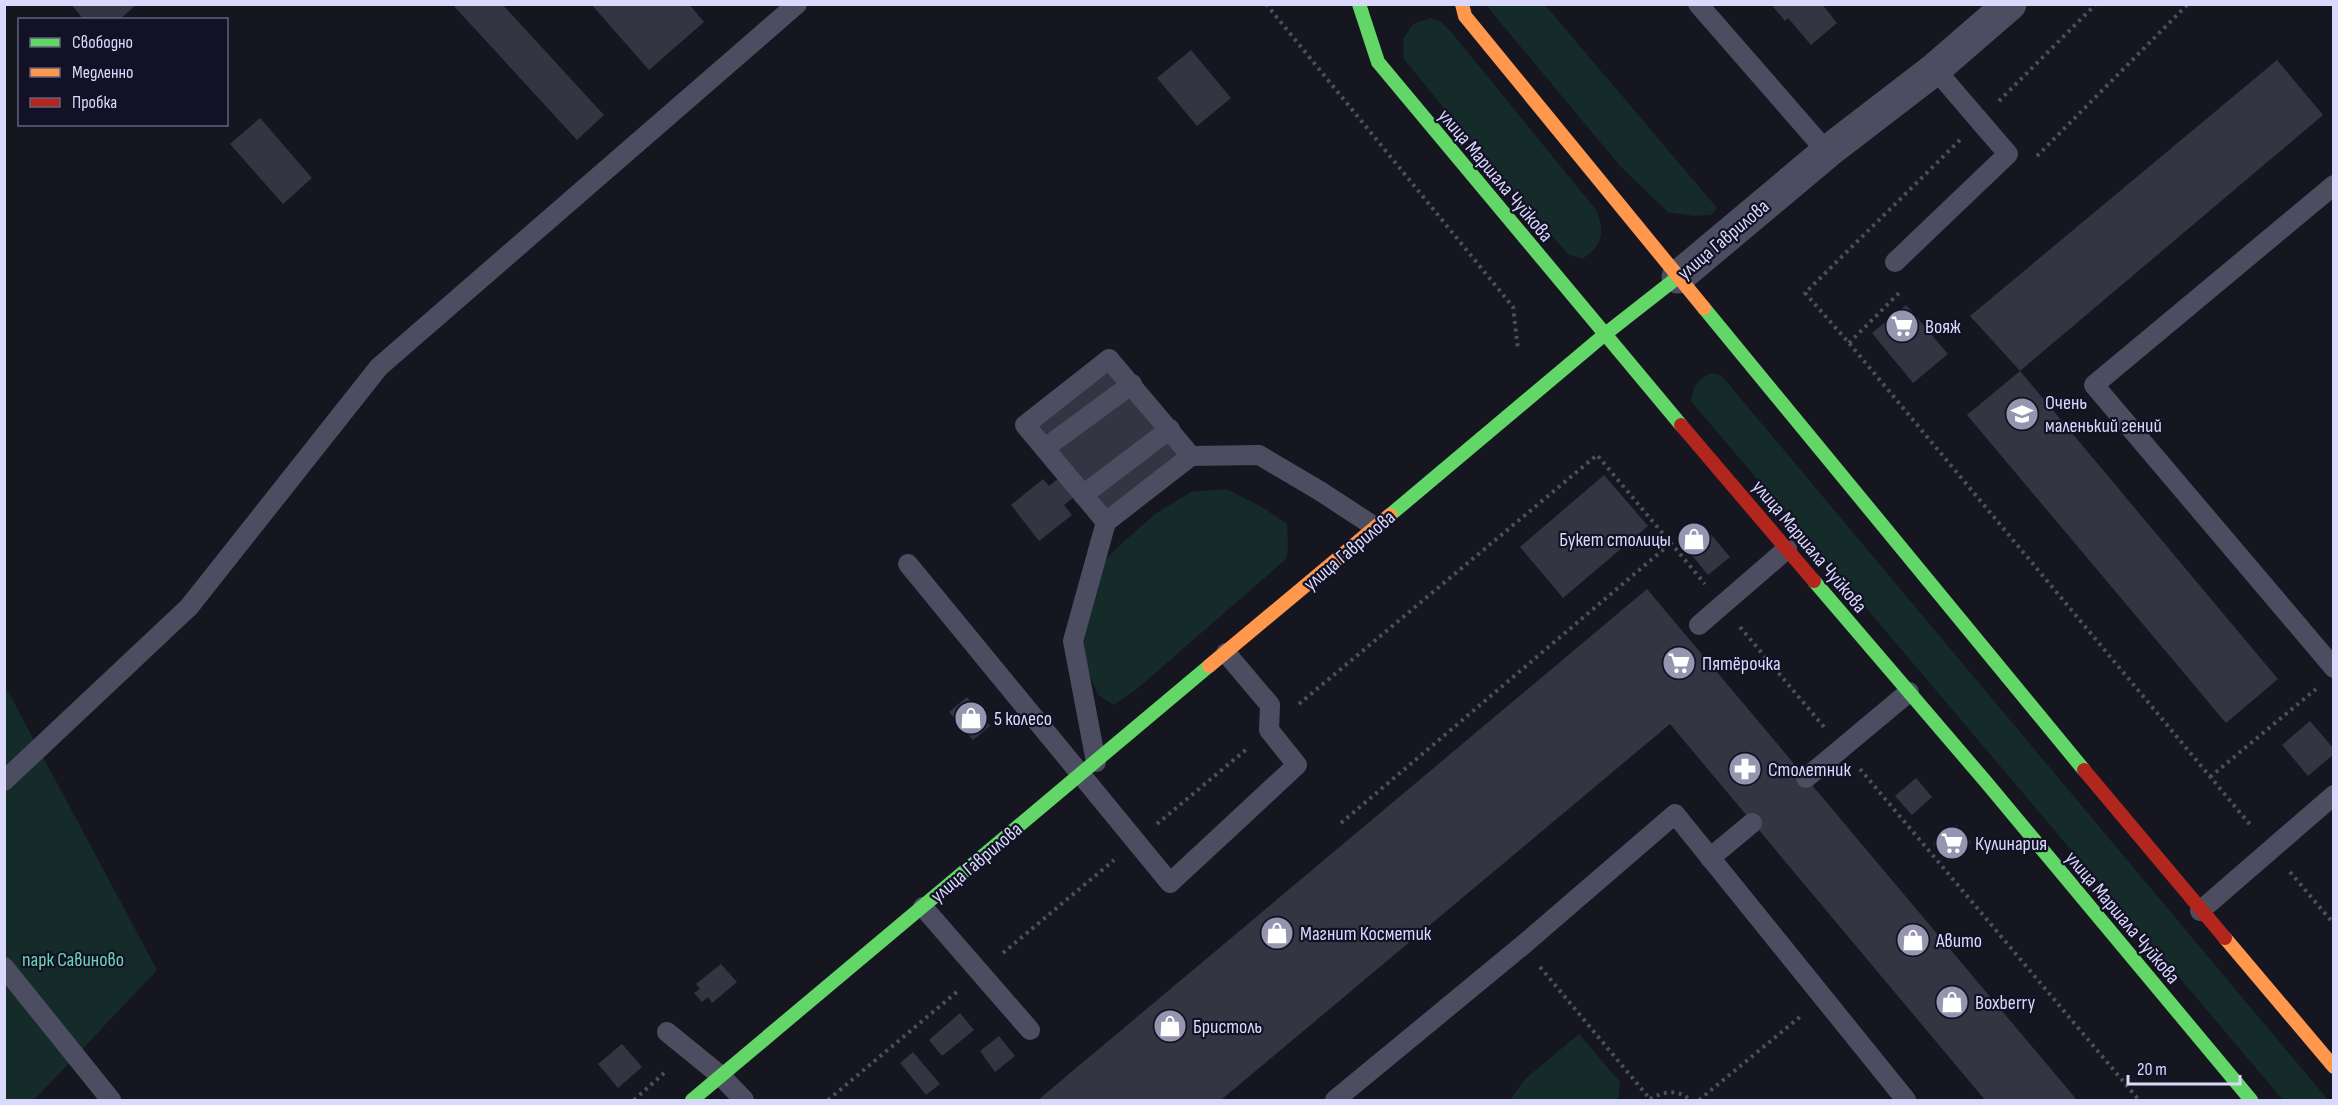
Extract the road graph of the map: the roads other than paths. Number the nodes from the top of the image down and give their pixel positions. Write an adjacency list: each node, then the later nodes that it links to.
1 (797, 4): 27 (lane)
2 (1359, 4): 11 (main road, улица Маршала Чуйкова)
3 (1462, 4): 10 (main road)
4 (1698, 4): 7 (lane)
5 (2005, 6): 6 (street, улица Гаврилова)
6 (1935, 69): 7 (street, улица Гаврилова); 9 (lane)
7 (1827, 152): 10 (street, улица Гаврилова)
8 (2331, 191): 23 (lane)
9 (1895, 262)
10 (1678, 277): 11 (main road, улица Гаврилова); 32 (main road)
11 (1604, 335): 18 (main road, улица Гаврилова); 19 (main road, улица Маршала Чуйкова)
12 (1131, 384): 13 (lane); 14 (lane); 14 (lane)
13 (1170, 429): 15 (lane); 16 (lane)
14 (1045, 448): 16 (lane)
15 (1191, 456): 17 (lane); 18 (lane)
16 (1083, 495): 17 (lane)
17 (1106, 522): 25 (lane)
18 (1375, 527): 22 (main road, улица Гаврилова)
19 (1787, 549): 21 (lane); 24 (main road, улица Маршала Чуйкова)
20 (908, 564): 25 (lane)
21 (1699, 625)
22 (1226, 652): 25 (main road, улица Гаврилова); 25 (lane)
23 (2329, 675)
24 (1909, 692): 26 (lane); 43 (main road, улица Маршала Чуйкова)
25 (1089, 768): 31 (main road, улица Гаврилова)
26 (1806, 778)
27 (4, 781)
28 (2334, 795): 32 (lane)
29 (1752, 823): 30 (lane)
30 (1710, 858): 41 (lane); 42 (lane)
31 (923, 907): 34 (lane); 37 (main road, улица Гаврилова)
32 (2200, 911): 36 (main road)
33 (4, 967): 38 (lane)
34 (1030, 1030)
35 (667, 1032): 37 (lane)
36 (2334, 1067)
37 (721, 1076): 39 (main road, улица Гаврилова); 40 (lane)
38 (111, 1101)
39 (692, 1101)
40 (744, 1101)
41 (1335, 1101)
42 (1906, 1101)
43 (2251, 1101)

